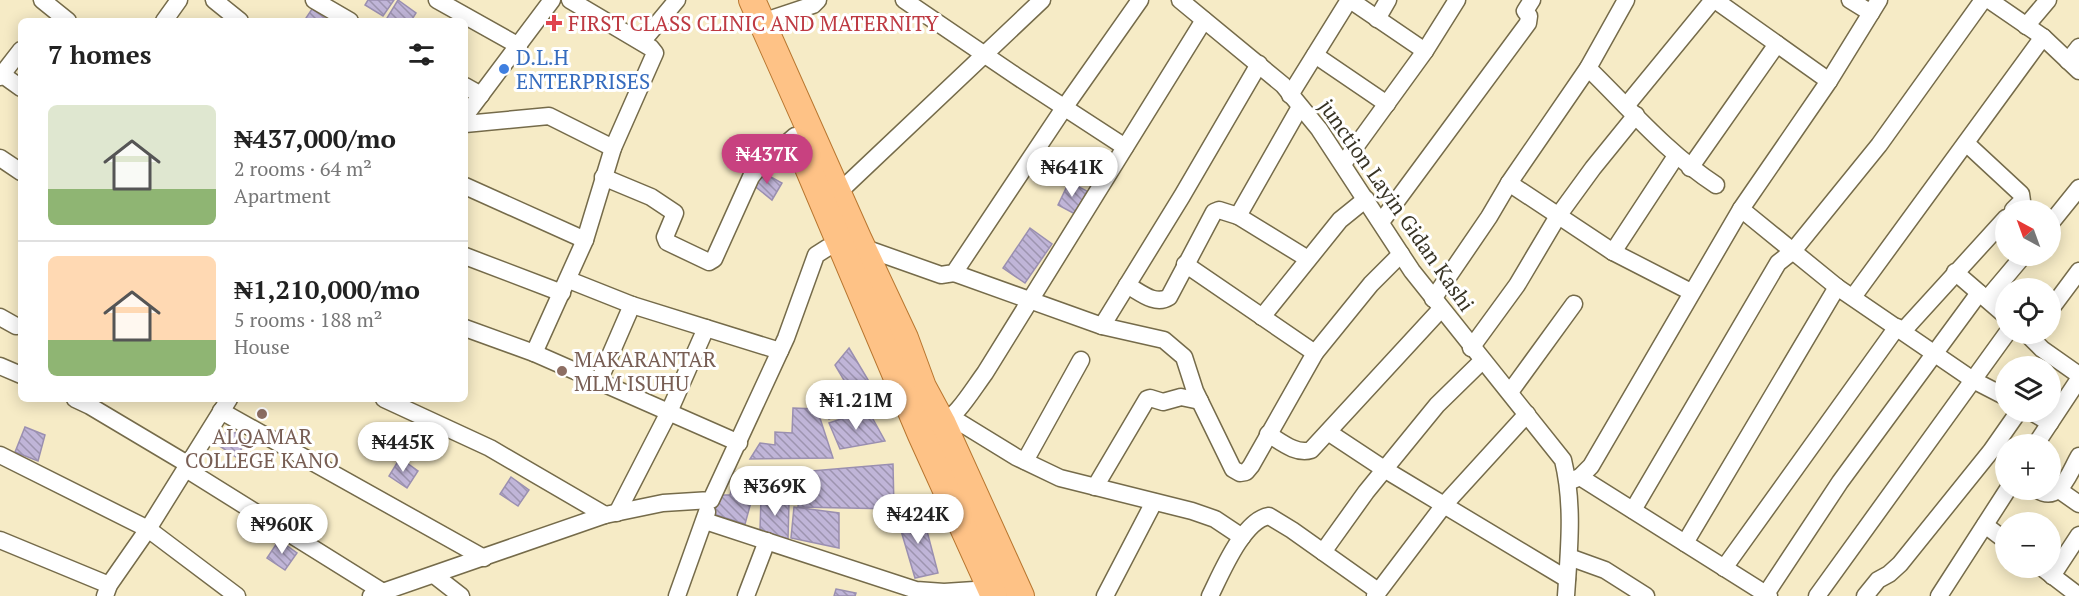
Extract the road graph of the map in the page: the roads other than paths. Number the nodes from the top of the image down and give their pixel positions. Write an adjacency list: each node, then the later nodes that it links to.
1 (179, 0): 28 (street)
2 (214, 0): 29 (street)
3 (314, 0): 30 (street)
4 (437, 0): 37 (street)
5 (552, 0): 37 (street)
6 (570, 0): 35 (street)
7 (677, 0): 35 (street)
8 (733, 0): 57 (main road)
9 (818, 0): 26 (street)
10 (904, 0): 41 (street)
11 (1042, 0): 41 (street)
12 (1140, 0): 53 (street)
13 (1180, 0): 32 (street, junction Layin Gidan Kashi)
14 (1350, 0): 31 (street); 42 (street)
15 (1388, 0): 31 (street)
16 (1457, 0): 39 (street)
17 (1532, 0): 78 (street)
18 (1626, 0): 45 (street)
19 (1714, 0): 36 (street); 54 (street)
20 (1850, 0): 25 (street)
21 (1983, 0): 82 (street)
22 (1989, 0): 33 (street)
23 (2048, 0): 33 (street)
24 (49, 7): 27 (street)
25 (1875, 7): 47 (street)
26 (757, 11): 71 (main road)
27 (64, 18)
28 (166, 18)
29 (236, 18)
30 (345, 18)
31 (1377, 19): 39 (street)
32 (1204, 20): 43 (street, junction Layin Gidan Kashi); 59 (street)
33 (2026, 26): 34 (street)
34 (2043, 37): 44 (street); 58 (street)
35 (642, 42): 60 (street)
36 (1777, 44): 47 (street); 64 (street)
37 (519, 46): 50 (street)
38 (2079, 47): 44 (street)
39 (1425, 51): 52 (street)
40 (18, 54): 46 (street)
41 (985, 54): 53 (street); 71 (street)
42 (1315, 55): 51 (street); 52 (street)
43 (1259, 64): 51 (street, junction Layin Gidan Kashi); 92 (street)
44 (2074, 66)
45 (1588, 68): 54 (street); 67 (street)
46 (1, 75): 48 (street)
47 (1829, 81): 74 (street)
48 (18, 86)
49 (468, 88): 50 (street)
50 (481, 95): 55 (street)
51 (1295, 101): 63 (street, junction Layin Gidan Kashi); 76 (street)
52 (1387, 104): 63 (street)
53 (1064, 108): 59 (street); 91 (street)
54 (1631, 111): 61 (street); 77 (street)
55 (468, 112)
56 (468, 124): 60 (street)
57 (795, 136): 66 (street); 81 (main road)
58 (1966, 143): 73 (street); 98 (street)
59 (1125, 147): 99 (street)
60 (613, 148): 66 (street)
61 (1676, 156): 64 (street); 83 (street)
62 (0, 158): 65 (street)
63 (1343, 164): 72 (street, junction Layin Gidan Kashi)
64 (1690, 168): 68 (street)
65 (18, 170)
66 (603, 177): 80 (street)
67 (1509, 183): 77 (street); 100 (street)
68 (1716, 185)
69 (468, 187): 80 (street)
70 (2079, 188): 75 (street)
71 (838, 193): 81 (main road)
72 (1366, 199): 78 (street, junction Layin Gidan Kashi); 86 (street)
73 (2022, 200)
74 (1741, 209): 82 (street); 95 (street)
75 (2061, 210)
76 (1238, 216): 86 (street); 87 (street)
77 (1558, 216): 83 (street); 117 (street)
78 (1381, 222): 84 (street, junction Layin Gidan Kashi)
79 (1995, 230): 90 (street)
80 (585, 240): 93 (street)
81 (851, 246): 91 (street); 113 (street); 135 (main road)
82 (1793, 251): 94 (street); 154 (street)
83 (1613, 252): 95 (street)
84 (1401, 254): 100 (street, junction Layin Gidan Kashi); 116 (street)
85 (468, 257): 93 (street)
86 (1308, 259): 105 (street)
87 (1185, 264): 92 (street); 105 (street)
88 (2013, 266): 97 (street)
89 (2079, 271): 96 (street)
90 (1955, 272): 97 (street); 110 (street)
91 (954, 273): 99 (street)
92 (1127, 285): 107 (street)
93 (566, 287): 102 (street); 115 (street)
94 (1837, 287): 98 (street); 164 (street)
95 (1691, 292): 145 (street)
96 (2061, 295)
97 (1983, 296): 103 (street); 114 (street)
98 (1853, 297): 110 (street)
99 (1030, 301): 107 (street); 135 (street)
100 (1437, 304): 117 (street, junction Layin Gidan Kashi); 136 (street)
101 (1574, 304): 126 (street)
102 (632, 305): 108 (street); 124 (street)
103 (1995, 306)
104 (0, 317): 106 (street)
105 (1262, 317): 116 (street)
106 (16, 326)
107 (1102, 326): 127 (street)
108 (706, 327): 113 (street); 131 (street)
109 (468, 329): 115 (street)
110 (1900, 329): 114 (street); 169 (street)
111 (1999, 344): 122 (street)
112 (2038, 344): 121 (street)
113 (780, 351): 139 (street)
114 (1936, 352): 122 (street); 178 (street)
115 (534, 353): 124 (street)
116 (1315, 353): 137 (street)
117 (1477, 355): 126 (street, junction Layin Gidan Kashi); 144 (street)
118 (1082, 360): 142 (street)
119 (0, 366): 120 (street)
120 (18, 374)
121 (2079, 375)
122 (1973, 380): 125 (street); 187 (street)
123 (2079, 380): 134 (street)
124 (599, 381): 131 (street)
125 (1995, 391)
126 (1510, 392): 132 (street, junction Layin Gidan Kashi)
127 (1200, 401): 137 (street); 146 (street)
128 (81, 402): 143 (street)
129 (390, 402): 155 (street)
130 (223, 403): 143 (street); 168 (street)
131 (669, 412): 139 (street); 155 (street)
132 (1527, 414): 145 (street, junction Layin Gidan Kashi); 153 (street)
133 (2011, 422): 188 (street)
134 (2050, 423): 138 (street)
135 (938, 425): 142 (street); 174 (main road); 183 (main road)
136 (1328, 432): 137 (street); 144 (street)
137 (1268, 434)
138 (2043, 434)
139 (739, 443): 149 (street)
140 (0, 455): 158 (street)
141 (2079, 456): 147 (street)
142 (1025, 461): 146 (street)
143 (187, 467): 158 (street); 177 (street)
144 (1384, 469): 153 (street); 165 (street)
145 (1574, 479): 154 (street); 167 (street, junction Layin Gidan Kashi)
146 (1095, 487): 151 (street)
147 (2061, 487)
148 (2061, 491): 152 (street)
149 (711, 500): 155 (street); 156 (street)
150 (2001, 500): 157 (street)
151 (1154, 502): 161 (street); 184 (street)
152 (2079, 504)
153 (1444, 505): 172 (street); 176 (street)
154 (1633, 510): 164 (street)
155 (611, 514): 168 (street)
156 (705, 521): 163 (street); 181 (street)
157 (1985, 525): 159 (street); 189 (street)
158 (148, 529): 173 (street); 179 (street)
159 (1995, 533)
160 (2079, 535): 166 (street)
161 (1242, 537): 165 (street); 185 (street)
162 (0, 540): 173 (street)
163 (767, 541): 175 (street); 182 (street)
164 (1685, 543): 169 (street)
165 (1323, 552): 176 (street)
166 (2061, 555)
167 (1569, 557): 172 (street, junction Layin Gidan Kashi); 186 (street)
168 (484, 558): 170 (street)
169 (1724, 568): 178 (street)
170 (434, 574): 177 (street); 180 (street)
171 (2055, 578): 190 (street)
172 (1567, 588)
173 (107, 591)
174 (992, 592): 175 (street)
175 (916, 593)
176 (1376, 593)
177 (377, 594)
178 (1767, 595)
179 (237, 596)
180 (462, 596)
181 (677, 596)
182 (746, 596)
183 (1021, 596)
184 (1105, 596)
185 (1210, 596)
186 (1646, 596)
187 (1817, 596)
188 (1865, 596)
189 (1940, 596)
190 (2079, 596)

